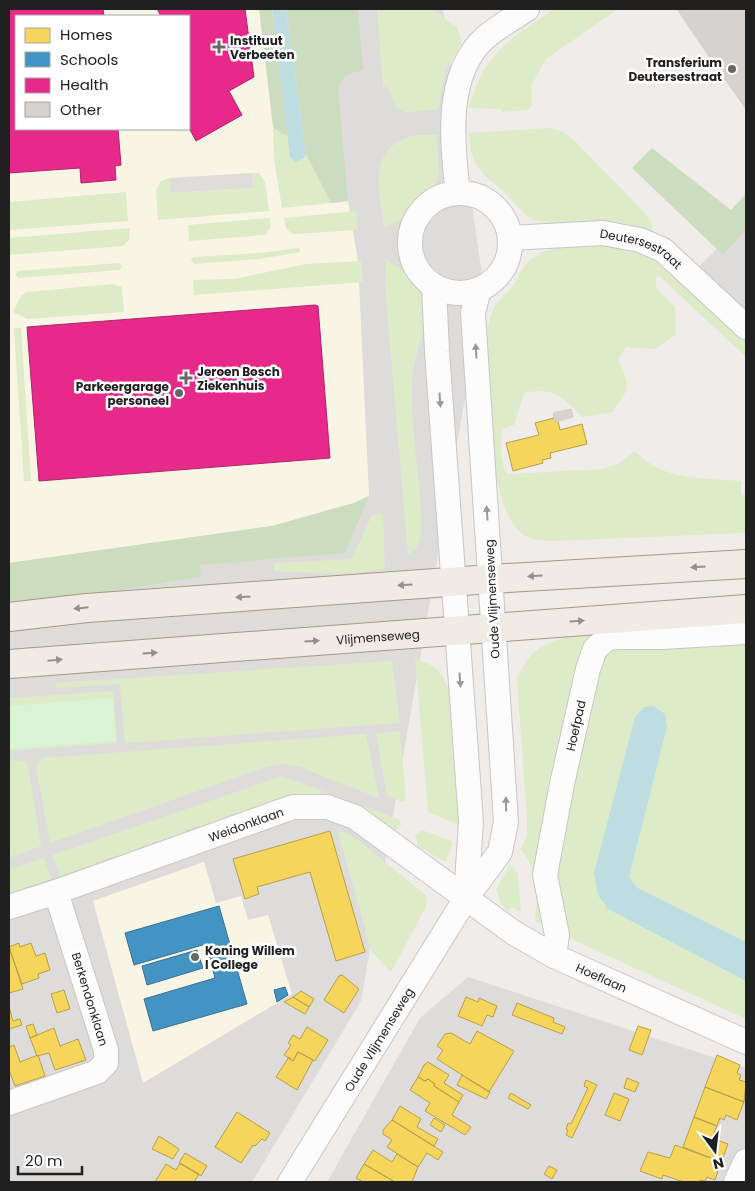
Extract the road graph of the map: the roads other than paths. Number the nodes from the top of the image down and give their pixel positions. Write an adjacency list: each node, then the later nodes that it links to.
1 (527, 9): 2 (street)
2 (458, 193): 3 (street); 4 (street)
3 (510, 238): 5 (street); 6 (street, Deutersestraat)
4 (434, 286): 5 (street); 9 (street, Oude Vlijmenseweg, one-way to 9)
5 (479, 289): 8 (street, Oude Vlijmenseweg, one-way to 5)
6 (746, 327)
7 (746, 564): 8 (main road, one-way to 8)
8 (491, 579): 9 (main road); 12 (street, Oude Vlijmenseweg)
9 (454, 582): 11 (main road, one-way to 11); 13 (street, Oude Vlijmenseweg)
10 (746, 609): 12 (main road, Vlijmenseweg, one-way to 10)
11 (9, 617)
12 (494, 628): 13 (main road, Vlijmenseweg); 17 (street, Oude Vlijmenseweg, one-way to 12)
13 (457, 631): 15 (main road, Vlijmenseweg, one-way to 13); 17 (street, Oude Vlijmenseweg, one-way to 17)
14 (746, 632): 19 (street, Hoefpad)
15 (9, 664)
16 (56, 892): 17 (street, Weidonklaan); 18 (street, Weidonklaan); 21 (street, Berkendonklaan)
17 (466, 898): 19 (street, Hoeflaan); 23 (street, Oude Vlijmenseweg)
18 (9, 907)
19 (554, 956): 20 (street, Hoeflaan)
20 (746, 1042)
21 (9, 1103)
22 (746, 1161): 24 (street)
23 (290, 1182)
24 (736, 1182)

